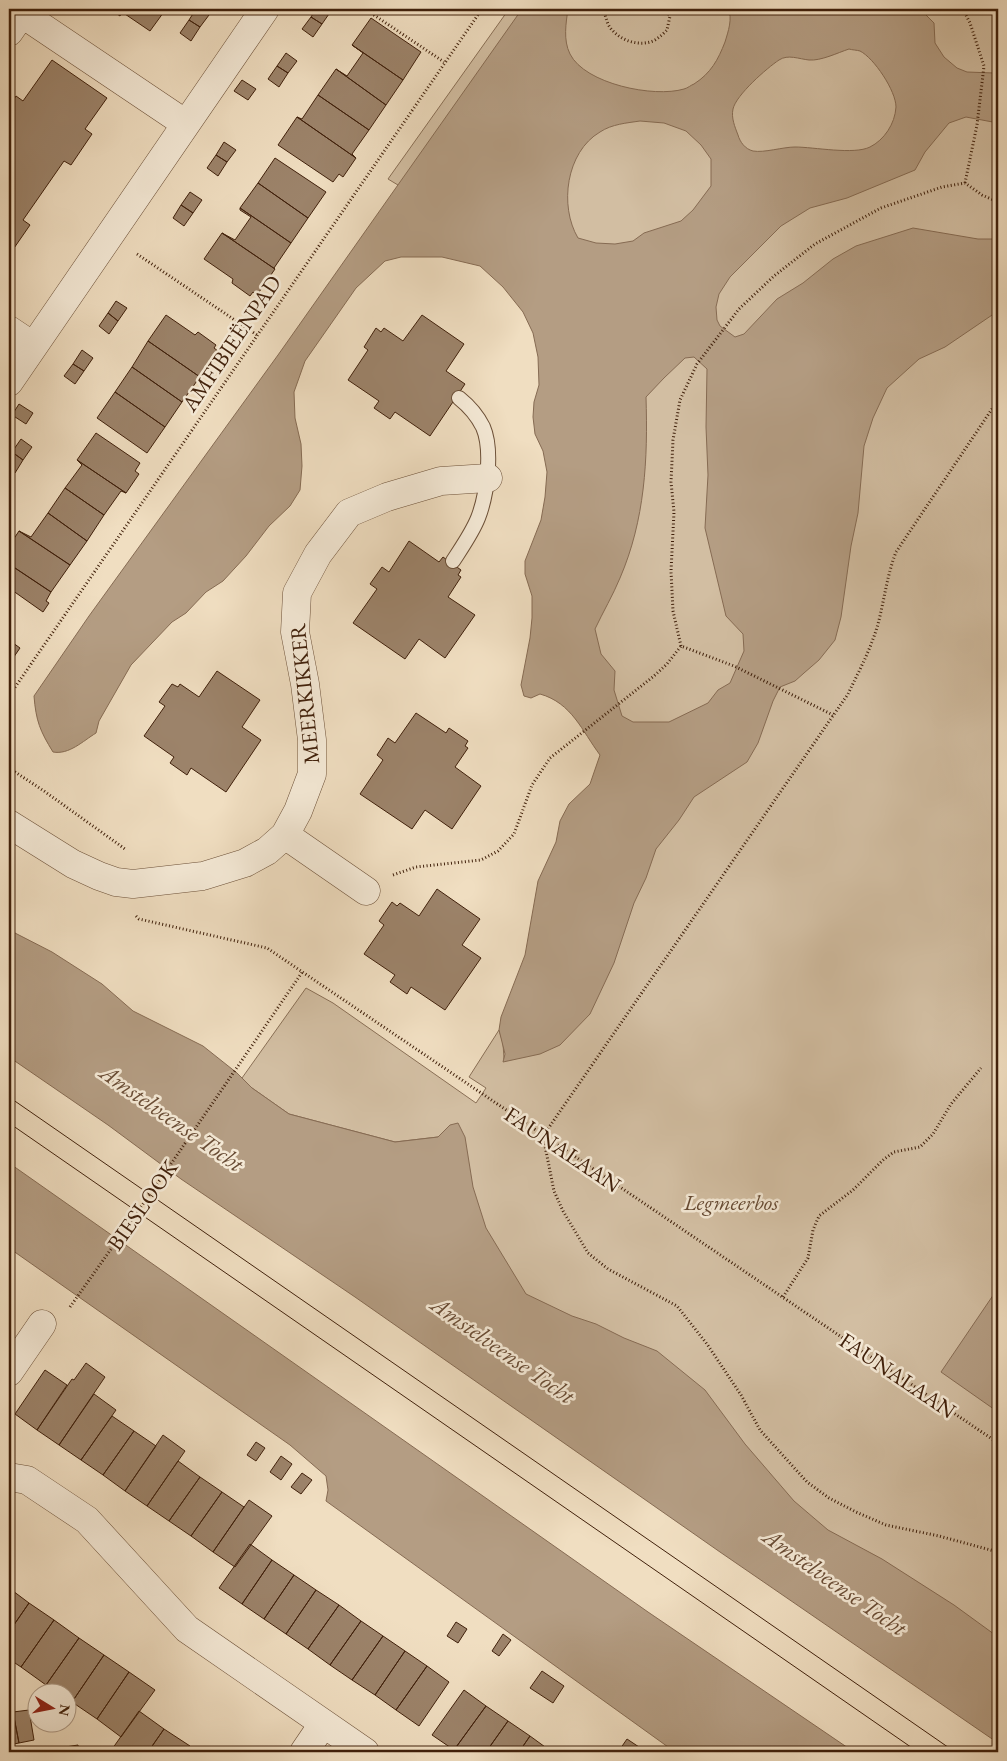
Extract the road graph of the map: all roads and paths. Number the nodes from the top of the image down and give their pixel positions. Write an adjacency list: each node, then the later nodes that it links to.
1 (265, 9): 9 (street)
2 (365, 9): 8 (path)
3 (482, 9): 8 (path, AMFIBIEËNPAD)
4 (603, 9): 5 (path)
5 (665, 9)
6 (963, 9): 10 (path)
7 (17, 16): 9 (street)
8 (444, 62): 14 (path, AMFIBIEËNPAD)
9 (186, 124): 12 (street)
10 (965, 183): 11 (path); 21 (path)
11 (998, 202)
12 (109, 235): 14 (path); 15 (street)
13 (9, 330): 15 (street)
14 (257, 335): 22 (path, AMFIBIEËNPAD)
15 (33, 346): 16 (street)
16 (9, 382)
17 (459, 398): 19 (lane)
18 (998, 400): 23 (path)
19 (488, 478): 20 (lane); 26 (street, MEERKIKKER)
20 (453, 561)
21 (681, 646): 23 (path); 28 (path)
22 (9, 696)
23 (833, 715): 31 (path)
24 (9, 768): 27 (path, FAUNALAAN)
25 (9, 824): 27 (street)
26 (285, 835): 27 (street, MEERKIKKER); 28 (street)
27 (133, 884): 29 (path, FAUNALAAN)
28 (366, 891)
29 (304, 971): 31 (path, FAUNALAAN); 33 (path, BIESLOOK)
30 (981, 1068): 32 (path)
31 (543, 1136): 32 (path, FAUNALAAN); 37 (path)
32 (783, 1297): 35 (path, FAUNALAAN)
33 (53, 1319): 34 (street)
34 (9, 1372)
35 (998, 1443)
36 (9, 1477): 38 (street)
37 (998, 1552)
38 (324, 1724): 39 (street); 40 (street)
39 (304, 1752)
40 (365, 1752)

